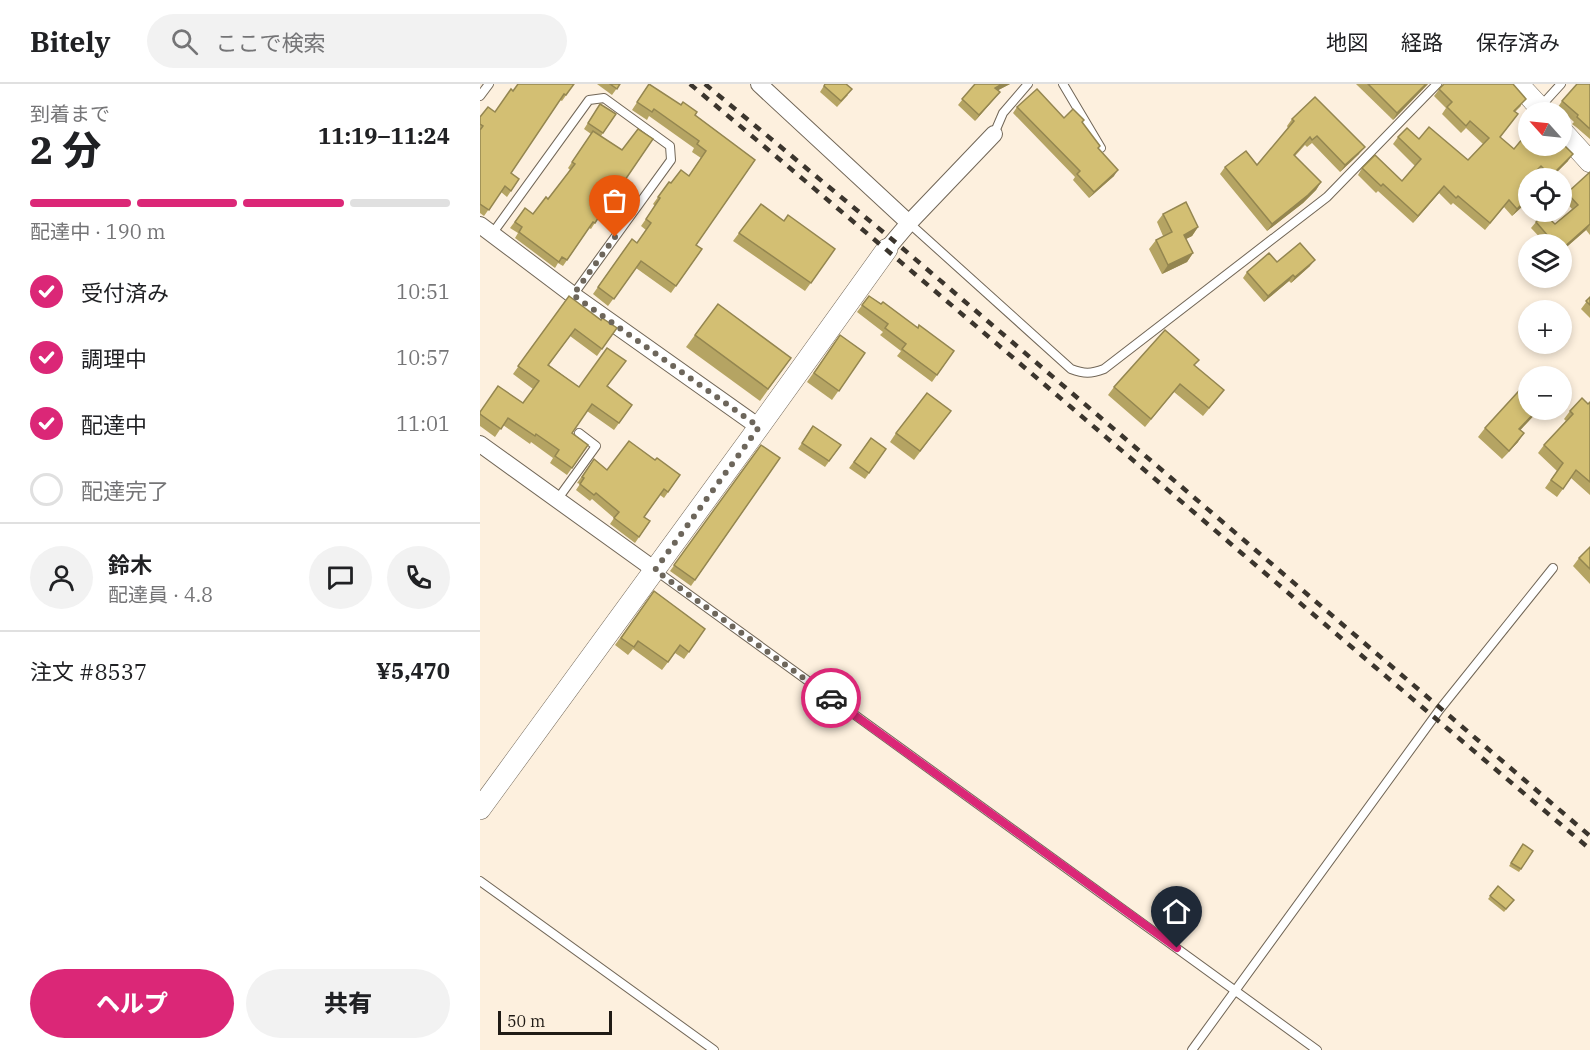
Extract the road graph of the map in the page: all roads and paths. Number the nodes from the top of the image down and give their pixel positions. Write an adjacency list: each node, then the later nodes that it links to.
1 (489, 84): 8 (lane)
2 (759, 84): 15 (street)
3 (1028, 84): 11 (lane)
4 (1063, 84): 13 (lane)
5 (1437, 84): 15 (lane)
6 (1518, 84): 9 (street)
7 (1561, 84): 10 (lane)
8 (480, 96)
9 (1535, 102)
10 (1548, 102)
11 (993, 134): 15 (street)
12 (1572, 141): 14 (street)
13 (1101, 148)
14 (1586, 154)
15 (909, 223): 17 (street)
16 (486, 229): 18 (street); 18 (lane)
17 (886, 249): 19 (street)
18 (573, 295): 19 (street)
19 (759, 427): 24 (street)
20 (579, 434): 22 (lane)
21 (480, 444): 22 (street)
22 (557, 501): 24 (street)
23 (1553, 568): 27 (lane)
24 (655, 570): 25 (street); 27 (lane)
25 (480, 809)
26 (480, 881): 28 (lane)
27 (1235, 991): 29 (lane); 30 (lane)
28 (714, 1050)
29 (1192, 1050)
30 (1317, 1050)

